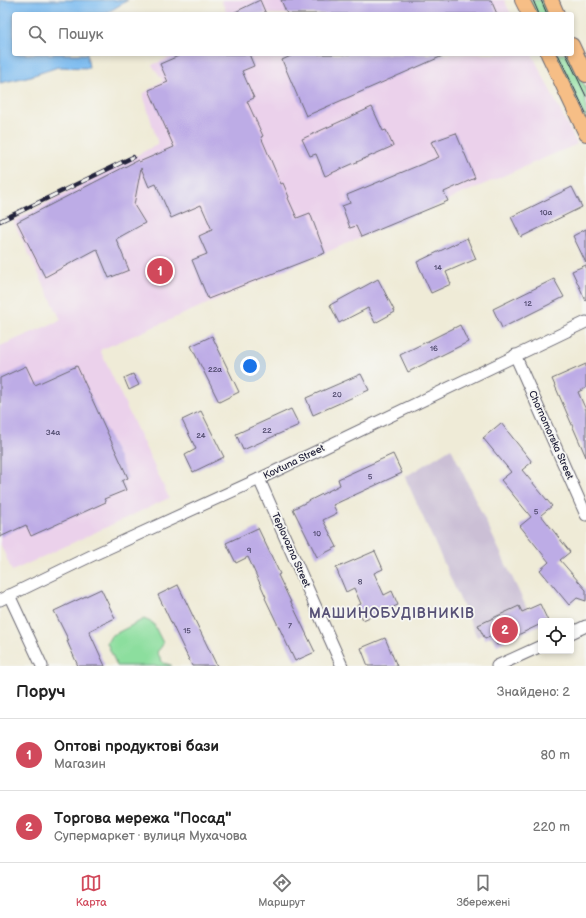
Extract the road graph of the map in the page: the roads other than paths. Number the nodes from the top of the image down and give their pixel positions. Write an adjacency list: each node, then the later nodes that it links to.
1 (522, 0): 3 (main road)
2 (550, 0): 4 (main road)
3 (528, 12)
4 (556, 12)
5 (574, 49): 7 (main road)
6 (549, 56): 8 (main road)
7 (586, 75)
8 (586, 134)
9 (586, 322): 10 (street, Kovtuna Street)
10 (516, 355): 11 (street, Kovtuna Street); 12 (street, Chornomorska Street)
11 (259, 479): 13 (street, Kovtuna Street); 18 (street, Teplovozna Street)
12 (586, 515)
13 (4, 598): 17 (street)
14 (586, 626): 15 (street)
15 (574, 632)
16 (538, 647): 19 (street)
17 (42, 666)
18 (342, 666)
19 (497, 666)

